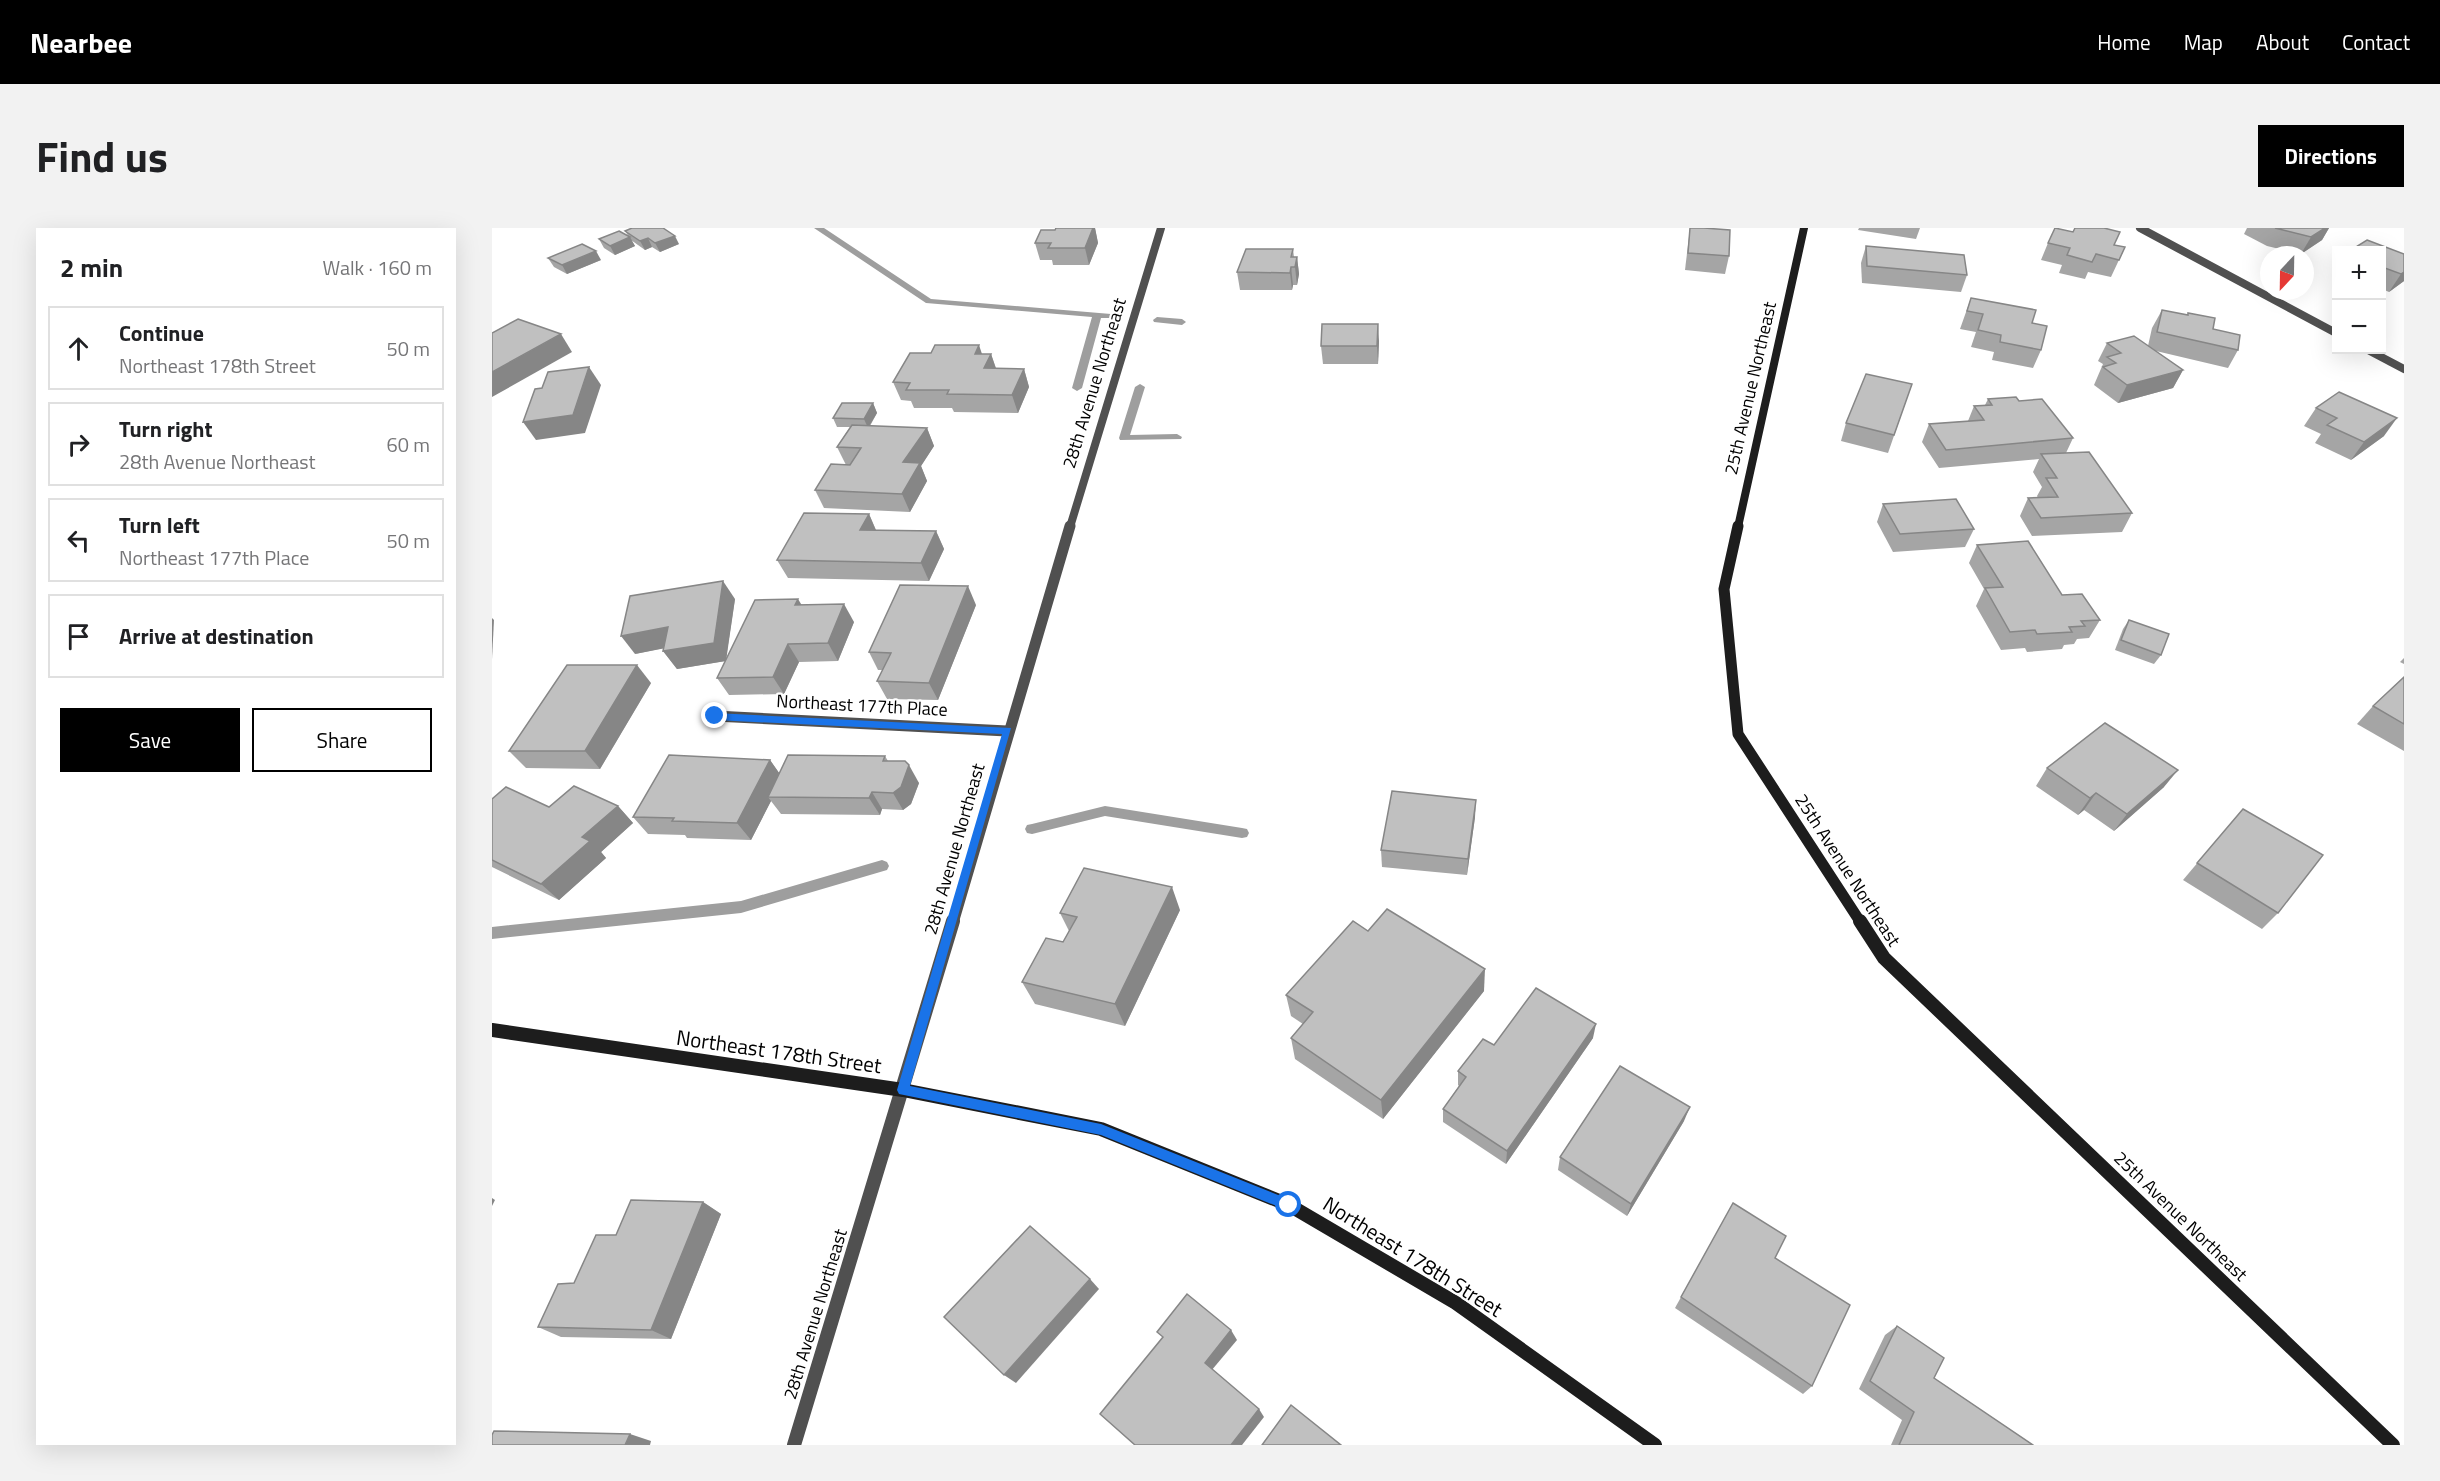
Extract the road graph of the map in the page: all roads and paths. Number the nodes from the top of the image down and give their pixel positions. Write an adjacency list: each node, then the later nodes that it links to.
1 (1161, 228): 8 (street, 28th Avenue Northeast)
2 (1804, 228): 13 (street, 25th Avenue Northeast)
3 (2140, 228): 4 (street)
4 (2332, 330)
5 (2376, 354): 6 (street)
6 (2404, 369)
7 (715, 716): 8 (street, Northeast 177th Place)
8 (1007, 731): 10 (street, 28th Avenue Northeast)
9 (492, 1030): 10 (street, Northeast 178th Street)
10 (903, 1090): 11 (street, 28th Avenue Northeast); 12 (street, Northeast 178th Street)
11 (794, 1445)
12 (1655, 1445)
13 (2393, 1445)

